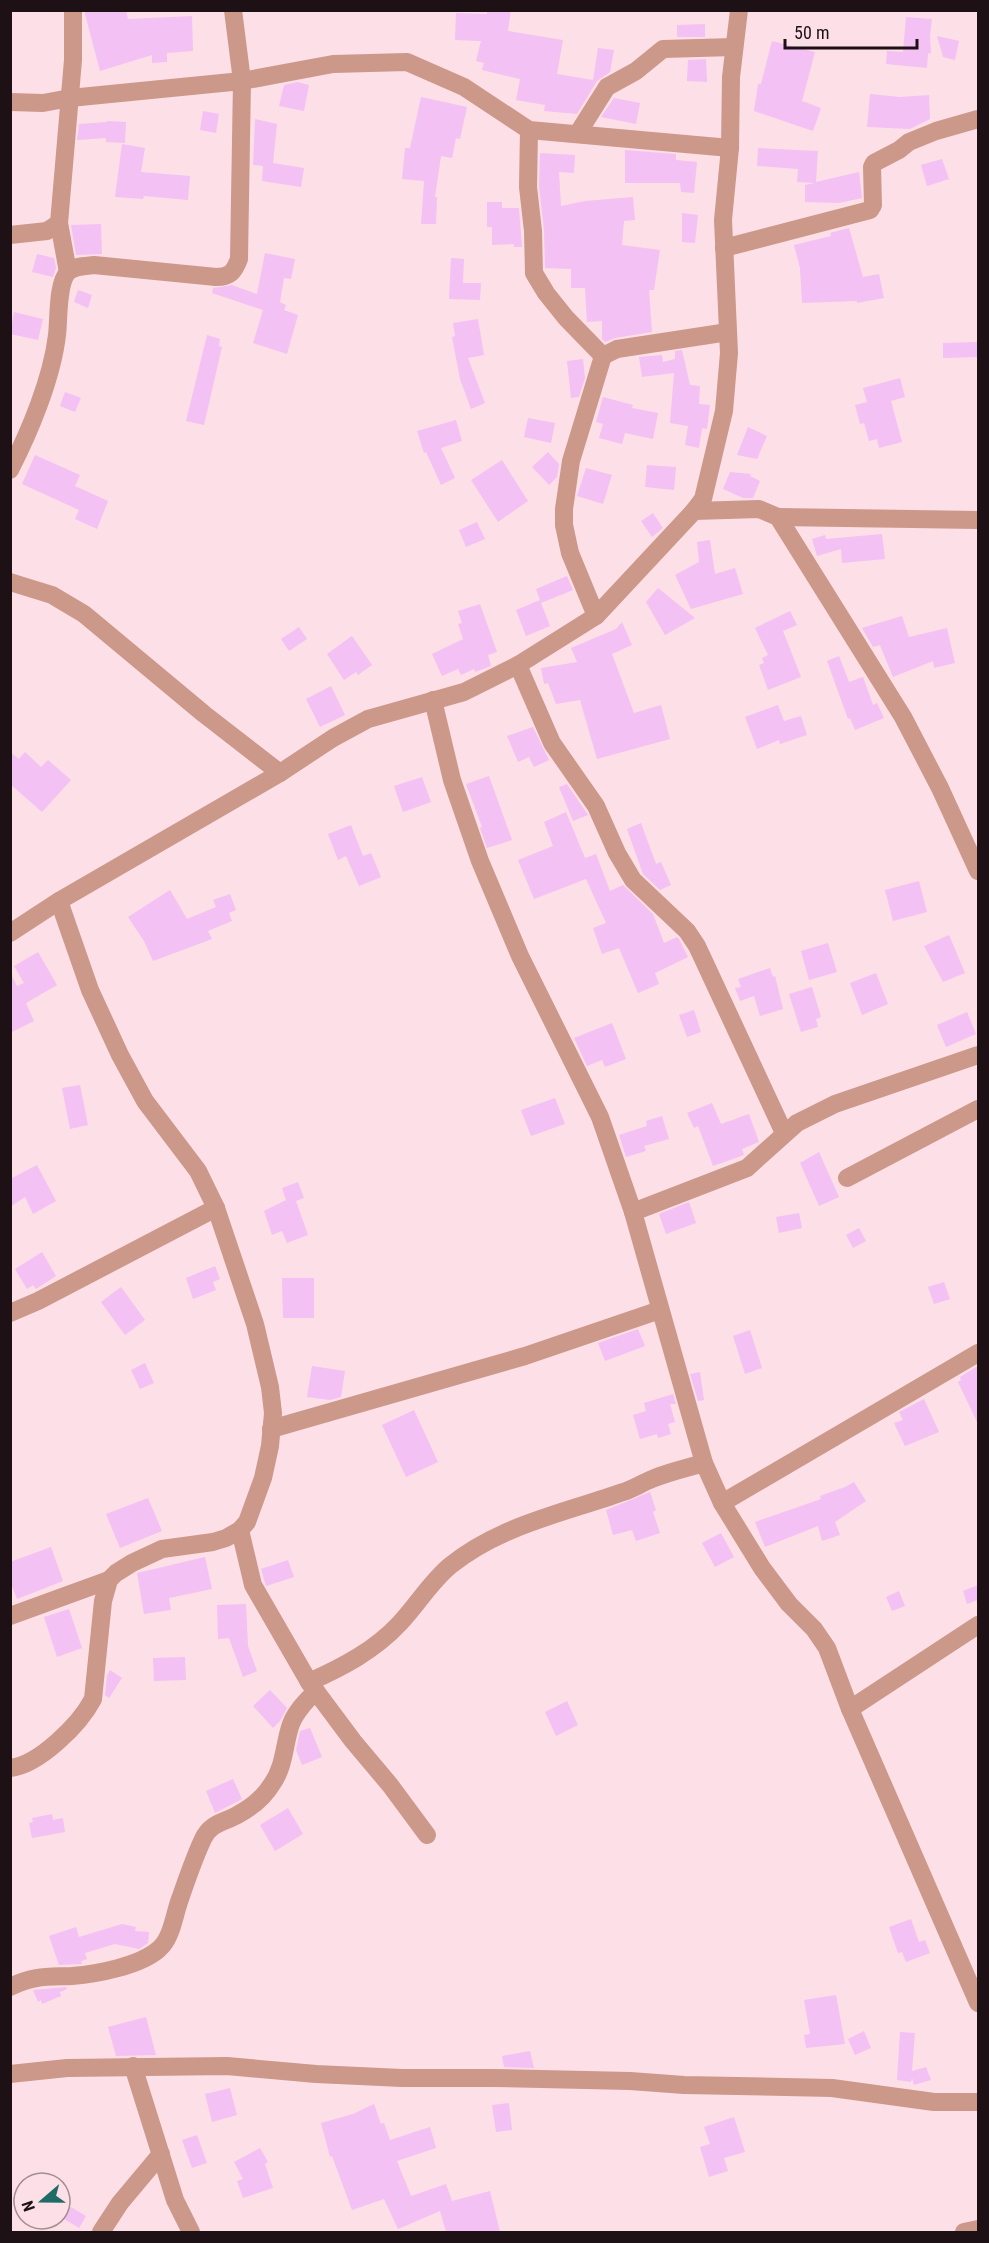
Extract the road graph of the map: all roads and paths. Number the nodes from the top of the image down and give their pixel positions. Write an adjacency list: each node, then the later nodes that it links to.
1 (72, 10): 6 (street)
2 (233, 10): 5 (street)
3 (739, 10): 4 (street)
4 (734, 47): 10 (street); 11 (street)
5 (242, 81): 6 (street); 9 (street); 15 (street)
6 (70, 98): 7 (street); 12 (street)
7 (10, 102)
8 (978, 119): 14 (street)
9 (529, 130): 10 (street); 17 (street)
10 (578, 133): 11 (street)
11 (730, 148): 14 (street)
12 (59, 223): 13 (street); 15 (street)
13 (10, 235)
14 (724, 248): 16 (street)
15 (68, 272): 18 (street)
16 (728, 332): 17 (street); 19 (street)
17 (603, 356): 23 (street)
18 (10, 470)
19 (694, 511): 20 (street); 23 (street)
20 (778, 517): 21 (street); 27 (street)
21 (978, 520)
22 (10, 582): 26 (street)
23 (596, 616): 24 (street)
24 (518, 664): 25 (street); 32 (street)
25 (433, 700): 26 (street); 35 (street)
26 (280, 773): 28 (street)
27 (978, 871)
28 (59, 901): 29 (street); 34 (street)
29 (10, 933)
30 (978, 1055): 32 (street)
31 (978, 1109): 33 (street)
32 (784, 1133): 35 (street)
33 (847, 1178)
34 (216, 1208): 37 (street); 39 (street)
35 (633, 1212): 36 (street)
36 (660, 1310): 39 (street); 40 (street)
37 (10, 1313)
38 (978, 1353): 41 (street)
39 (272, 1429): 42 (street)
40 (704, 1463): 41 (street); 46 (street)
41 (722, 1503): 47 (street)
42 (240, 1530): 43 (street); 46 (street)
43 (109, 1580): 44 (street); 48 (street)
44 (12, 1609)
45 (978, 1625): 47 (street)
46 (312, 1686): 49 (street); 50 (street)
47 (850, 1709): 51 (street)
48 (10, 1768)
49 (427, 1835)
50 (10, 1987)
51 (978, 2003)
52 (133, 2067): 53 (street); 54 (street); 55 (street)
53 (10, 2074)
54 (978, 2102)
55 (161, 2154): 57 (street); 58 (street)
56 (978, 2229): 59 (street)
57 (100, 2232)
58 (191, 2232)
59 (964, 2232)

